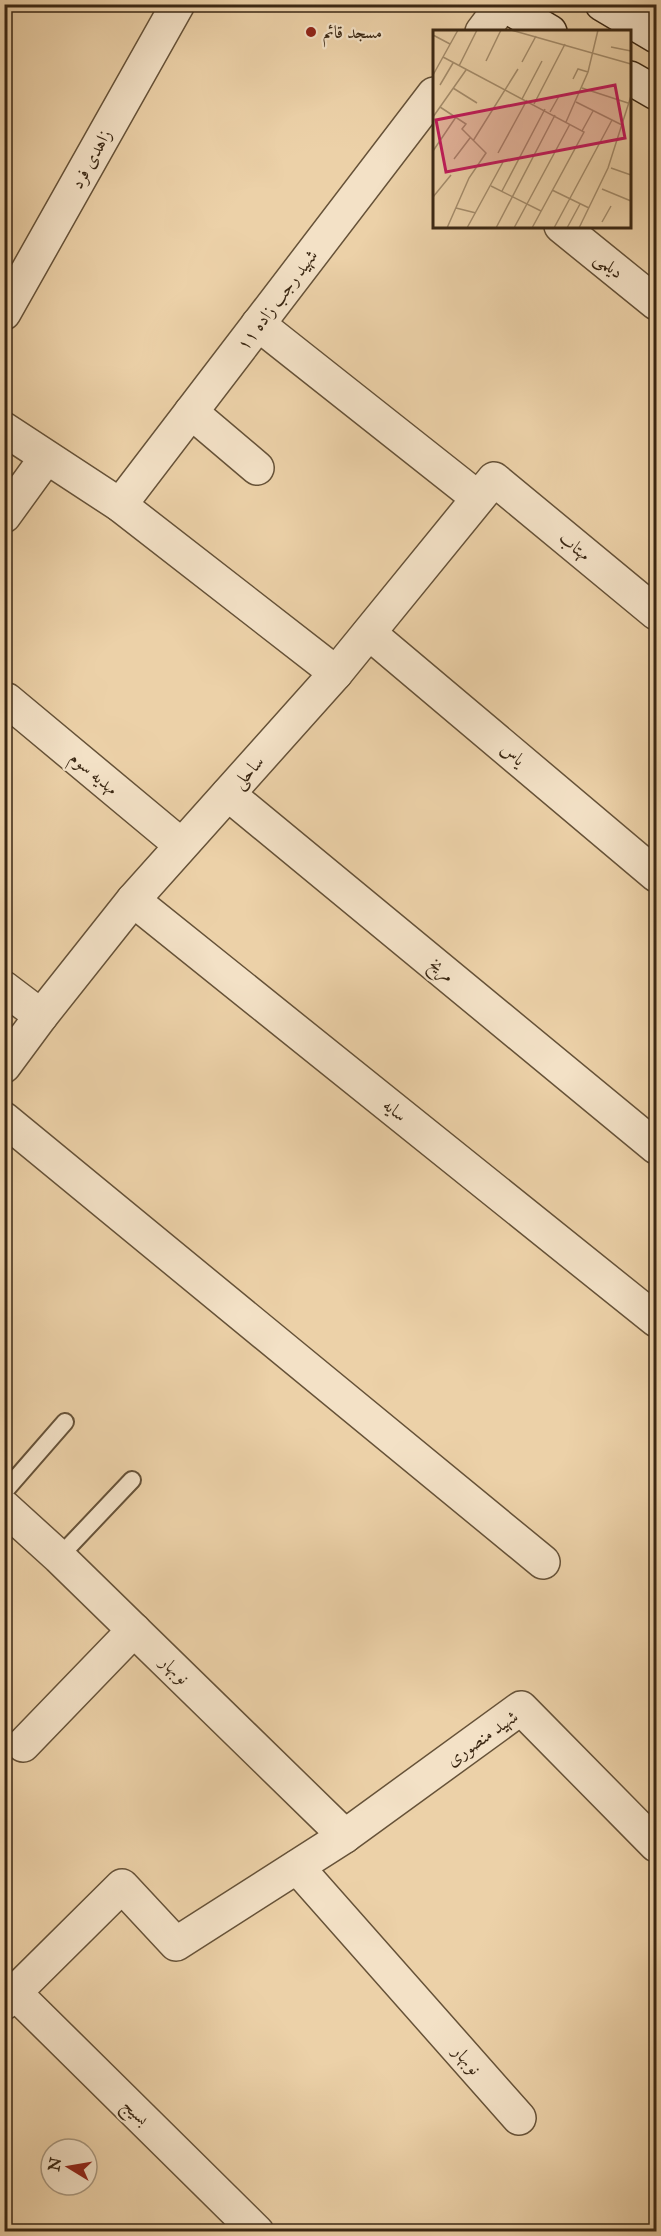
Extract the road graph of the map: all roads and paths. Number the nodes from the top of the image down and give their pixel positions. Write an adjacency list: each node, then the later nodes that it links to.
1 (178, 4): 12 (street, زاهدی فرد)
2 (503, 4): 4 (street); 5 (street)
3 (602, 4): 6 (street)
4 (484, 30)
5 (547, 30)
6 (657, 36)
7 (631, 79): 8 (street)
8 (657, 93)
9 (429, 111): 13 (street, شهید رجب زاده ۱۱)
10 (563, 228): 11 (street, دیلمی)
11 (657, 303)
12 (4, 313)
13 (258, 324): 14 (street, شهید رجب زاده ۱۱); 18 (street, مهتاب)
14 (190, 412): 17 (street); 19 (street, شهید رجب زاده ۱۱)
15 (4, 429): 16 (street)
16 (46, 458): 19 (street); 20 (street)
17 (257, 468)
18 (486, 488): 21 (street, مهتاب); 22 (street, ساحلی)
19 (120, 505): 23 (street)
20 (4, 516)
21 (657, 613)
22 (369, 633): 23 (street, ساحلی); 27 (street, یاس)
23 (336, 673): 25 (street, ساحلی)
24 (7, 700): 26 (street, مهدیه سوم)
25 (228, 794): 26 (street, ساحلی); 33 (street, مریخ)
26 (181, 845): 28 (street, ساحلی)
27 (657, 875)
28 (133, 900): 30 (street, ساحلی); 34 (street, سایه)
29 (4, 988): 30 (street)
30 (41, 1016): 31 (street, ساحلی)
31 (4, 1066)
32 (4, 1119): 40 (street)
33 (657, 1147)
34 (657, 1320)
35 (65, 1422): 37 (lane)
36 (132, 1480): 39 (lane)
37 (4, 1492)
38 (4, 1507): 39 (street, نوبهار)
39 (59, 1557): 41 (street, نوبهار)
40 (543, 1562)
41 (134, 1630): 42 (street); 43 (street, نوبهار)
42 (23, 1745)
43 (345, 1836): 44 (street, شهید منصوری); 45 (street)
44 (657, 1845)
45 (297, 1867): 46 (street); 47 (street, نوبهار)
46 (10, 1998): 48 (street, بسیج)
47 (519, 2118)
48 (257, 2232)

